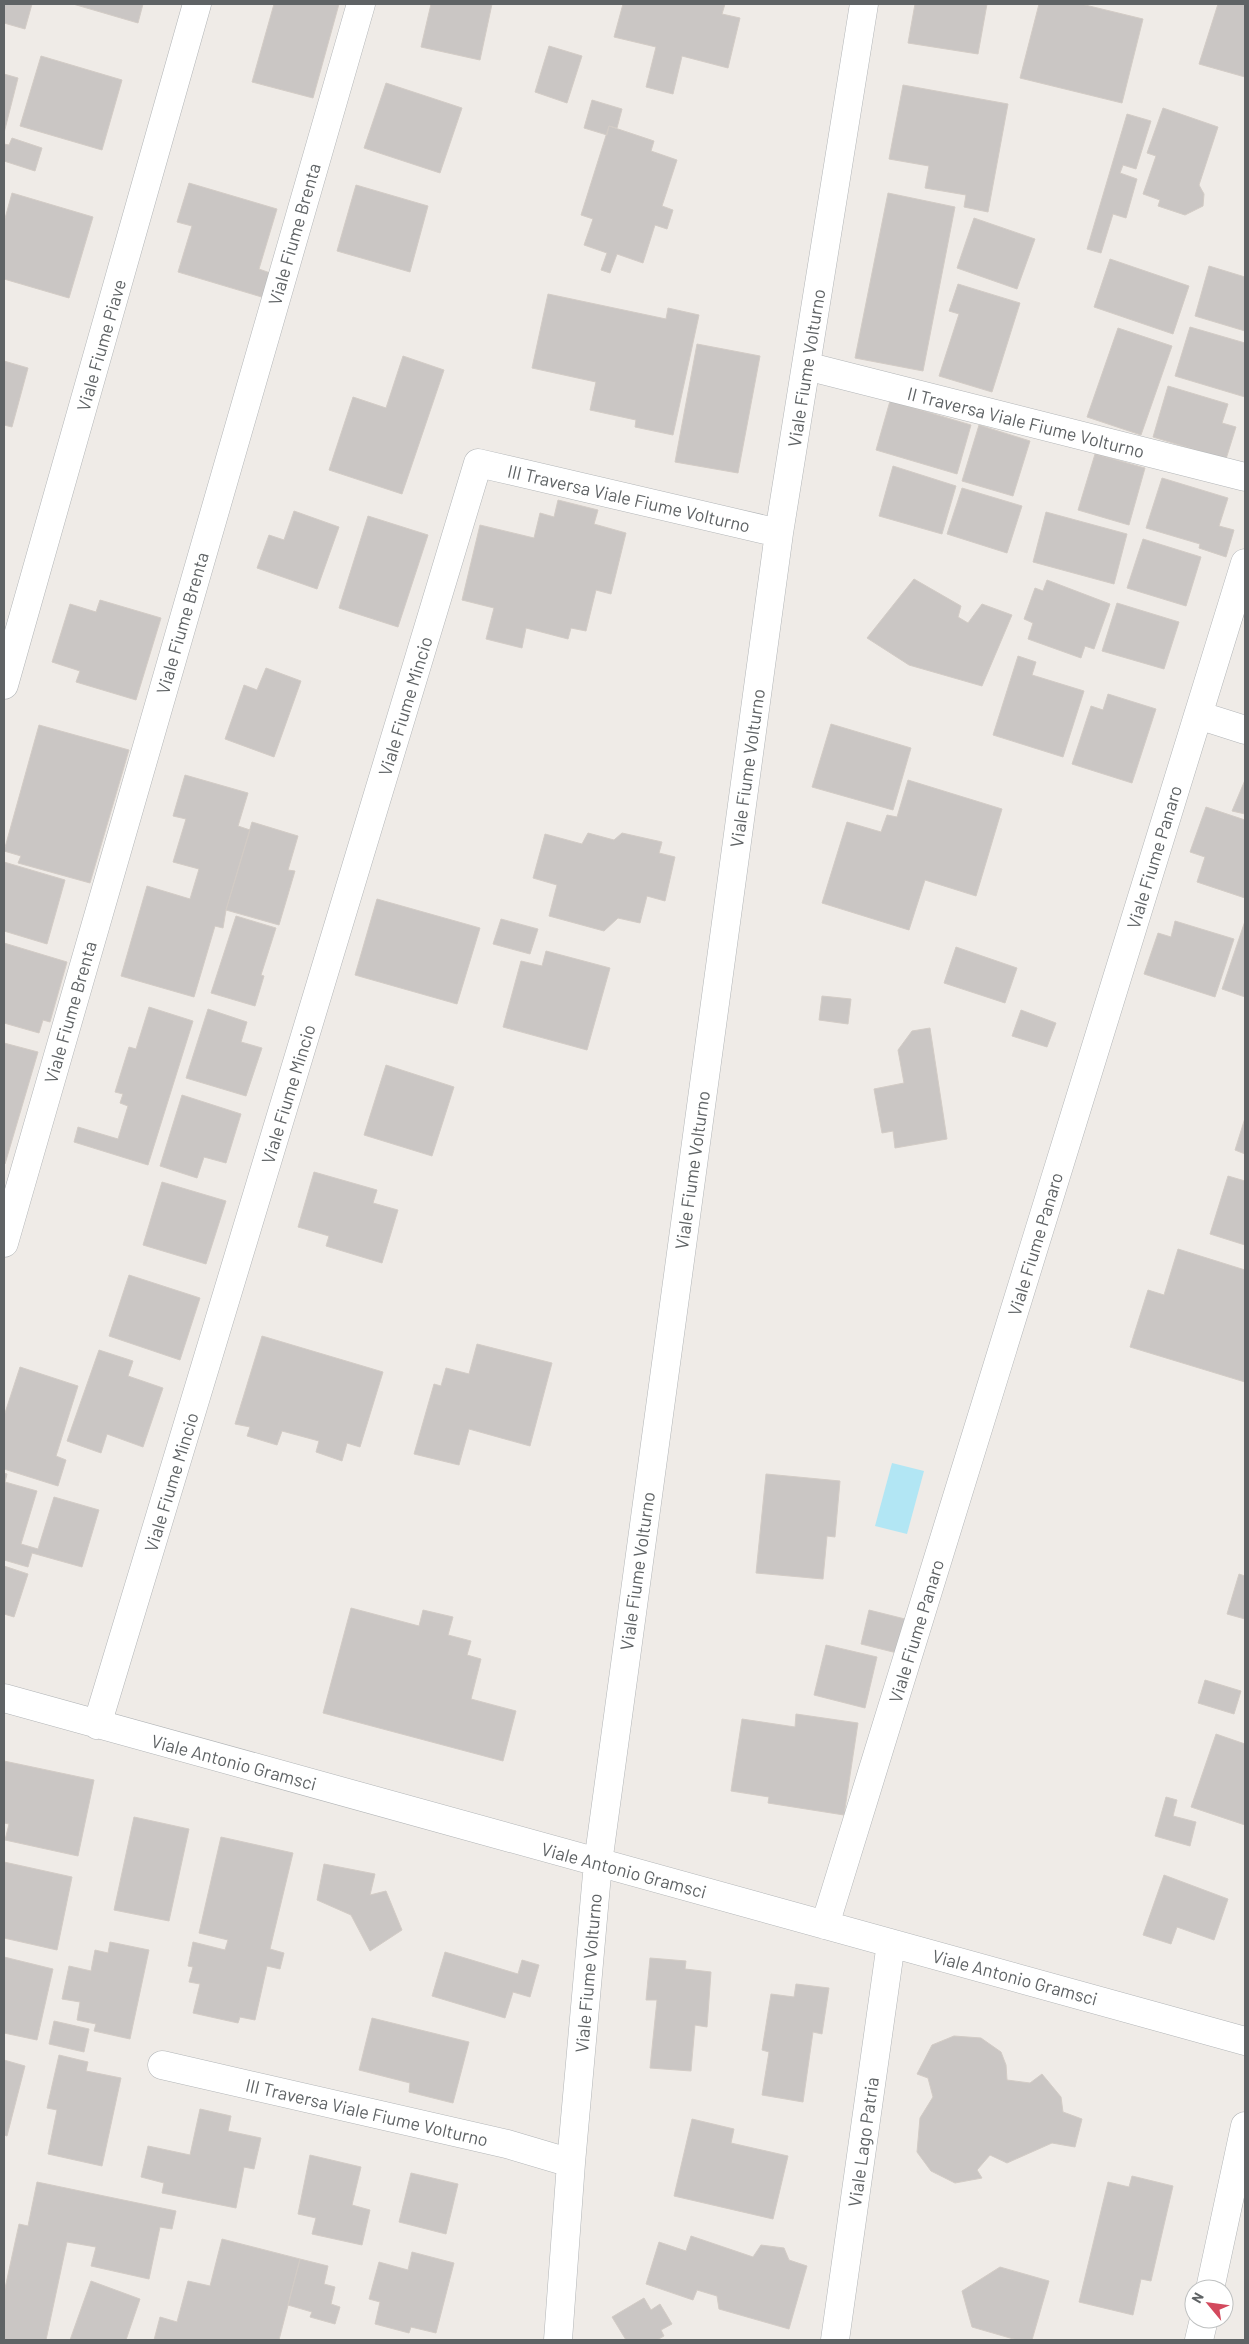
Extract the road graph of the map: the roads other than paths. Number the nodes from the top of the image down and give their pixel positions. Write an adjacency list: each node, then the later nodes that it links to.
1 (197, 4): 9 (street, Viale Fiume Piave)
2 (361, 4): 12 (street, Viale Fiume Brenta)
3 (864, 4): 4 (street, Viale Fiume Volturno)
4 (806, 366): 6 (street, II Traversa Viale Fiume Volturno); 7 (street, Viale Fiume Volturno)
5 (478, 463): 7 (street, III Traversa Viale Fiume Volturno); 14 (street, Viale Fiume Mincio)
6 (1245, 477)
7 (779, 533): 15 (street, Viale Fiume Volturno)
8 (1245, 563): 10 (street, Viale Fiume Panaro)
9 (4, 685)
10 (1198, 715): 11 (street); 16 (street, Viale Fiume Panaro)
11 (1245, 730)
12 (4, 1243)
13 (4, 1698): 14 (street, Viale Antonio Gramsci)
14 (97, 1725): 15 (street, Viale Antonio Gramsci)
15 (598, 1862): 16 (street, Viale Antonio Gramsci); 21 (street, Viale Fiume Volturno)
16 (825, 1925): 17 (street, Viale Antonio Gramsci)
17 (891, 1943): 18 (street, Viale Antonio Gramsci); 24 (street, Viale Lago Patria)
18 (1245, 2041)
19 (162, 2065): 21 (street, III Traversa Viale Fiume Volturno)
20 (1245, 2126): 22 (street)
21 (571, 2163): 23 (street, Viale Fiume Volturno)
22 (1212, 2279)
23 (558, 2340)
24 (835, 2340)

